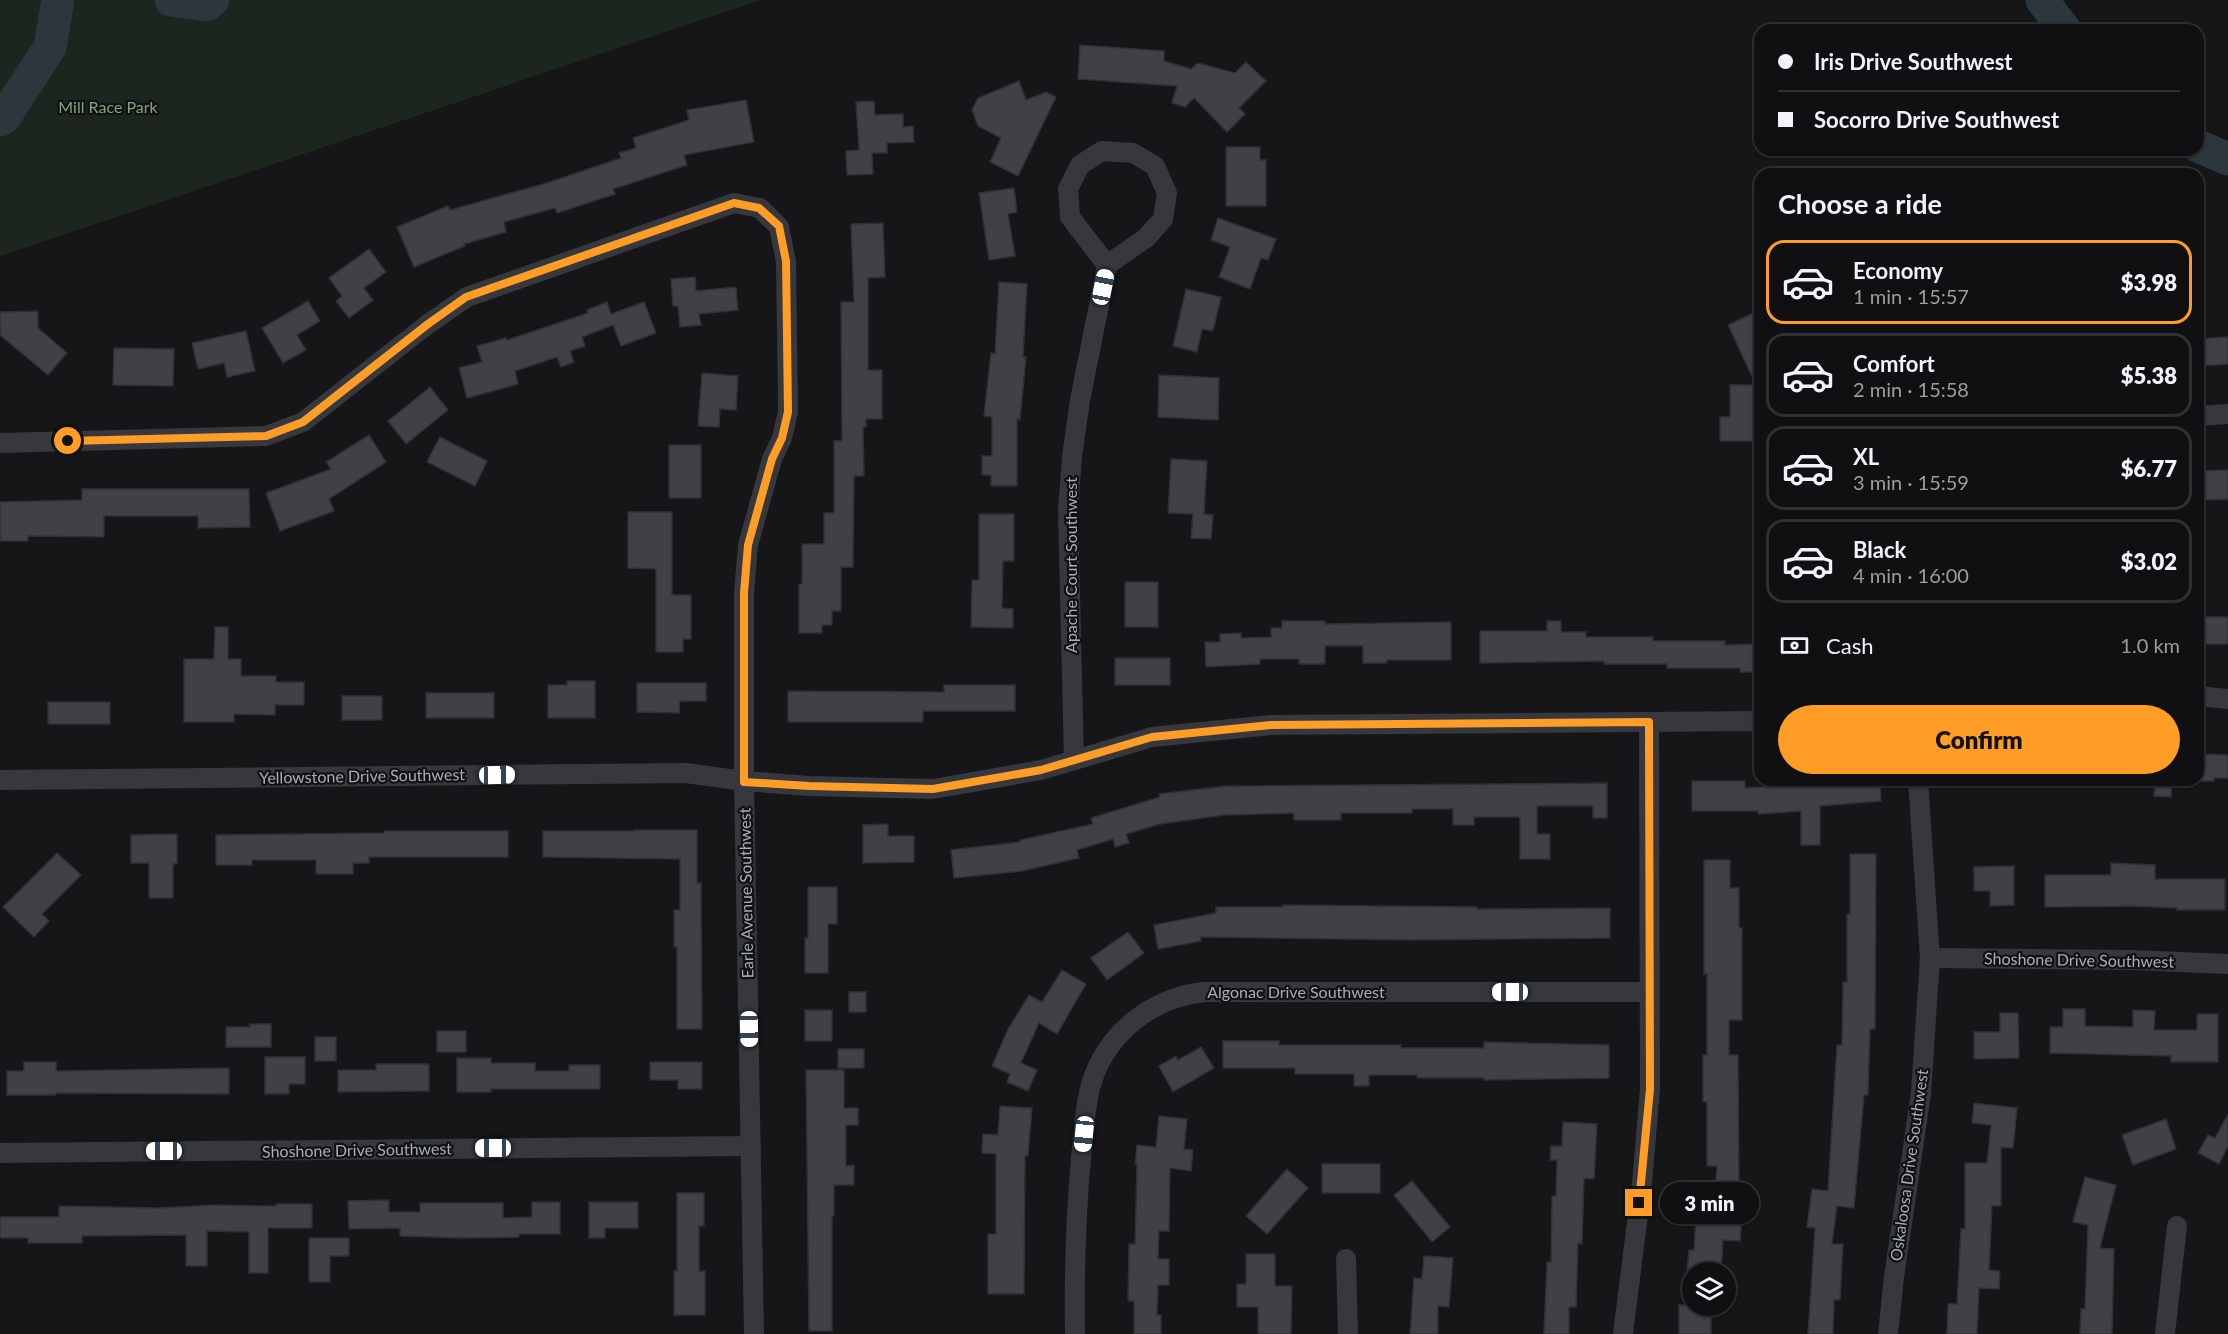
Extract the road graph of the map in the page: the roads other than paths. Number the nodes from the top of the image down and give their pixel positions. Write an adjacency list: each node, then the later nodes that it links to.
1 (1107, 264): 1 (street); 9 (street, Apache Court Southwest)
2 (2228, 414): 3 (street)
3 (2204, 416)
4 (0, 443): 11 (street, Earle Avenue Southwest)
5 (2204, 697): 6 (street)
6 (2228, 699)
7 (1754, 721): 8 (street, Yellowstone Drive Southwest)
8 (1649, 722): 9 (street, Yellowstone Drive Southwest); 15 (street)
9 (1074, 760): 11 (street, Yellowstone Drive Southwest)
10 (0, 780): 11 (street, Yellowstone Drive Southwest)
11 (744, 782): 16 (street, Earle Avenue Southwest)
12 (1918, 786): 13 (street, Oskaloosa Drive Southwest)
13 (1930, 958): 14 (street, Shoshone Drive Southwest); 24 (street, Oskaloosa Drive Southwest)
14 (2228, 964)
15 (1649, 992): 21 (street, Algonac Drive Southwest); 23 (street)
16 (751, 1146): 17 (street, Shoshone Drive Southwest); 20 (street, Earle Avenue Southwest)
17 (0, 1153)
18 (2177, 1226): 25 (street)
19 (1346, 1259): 22 (street)
20 (754, 1334)
21 (1075, 1334)
22 (1348, 1334)
23 (1623, 1334)
24 (1888, 1334)
25 (2165, 1334)

